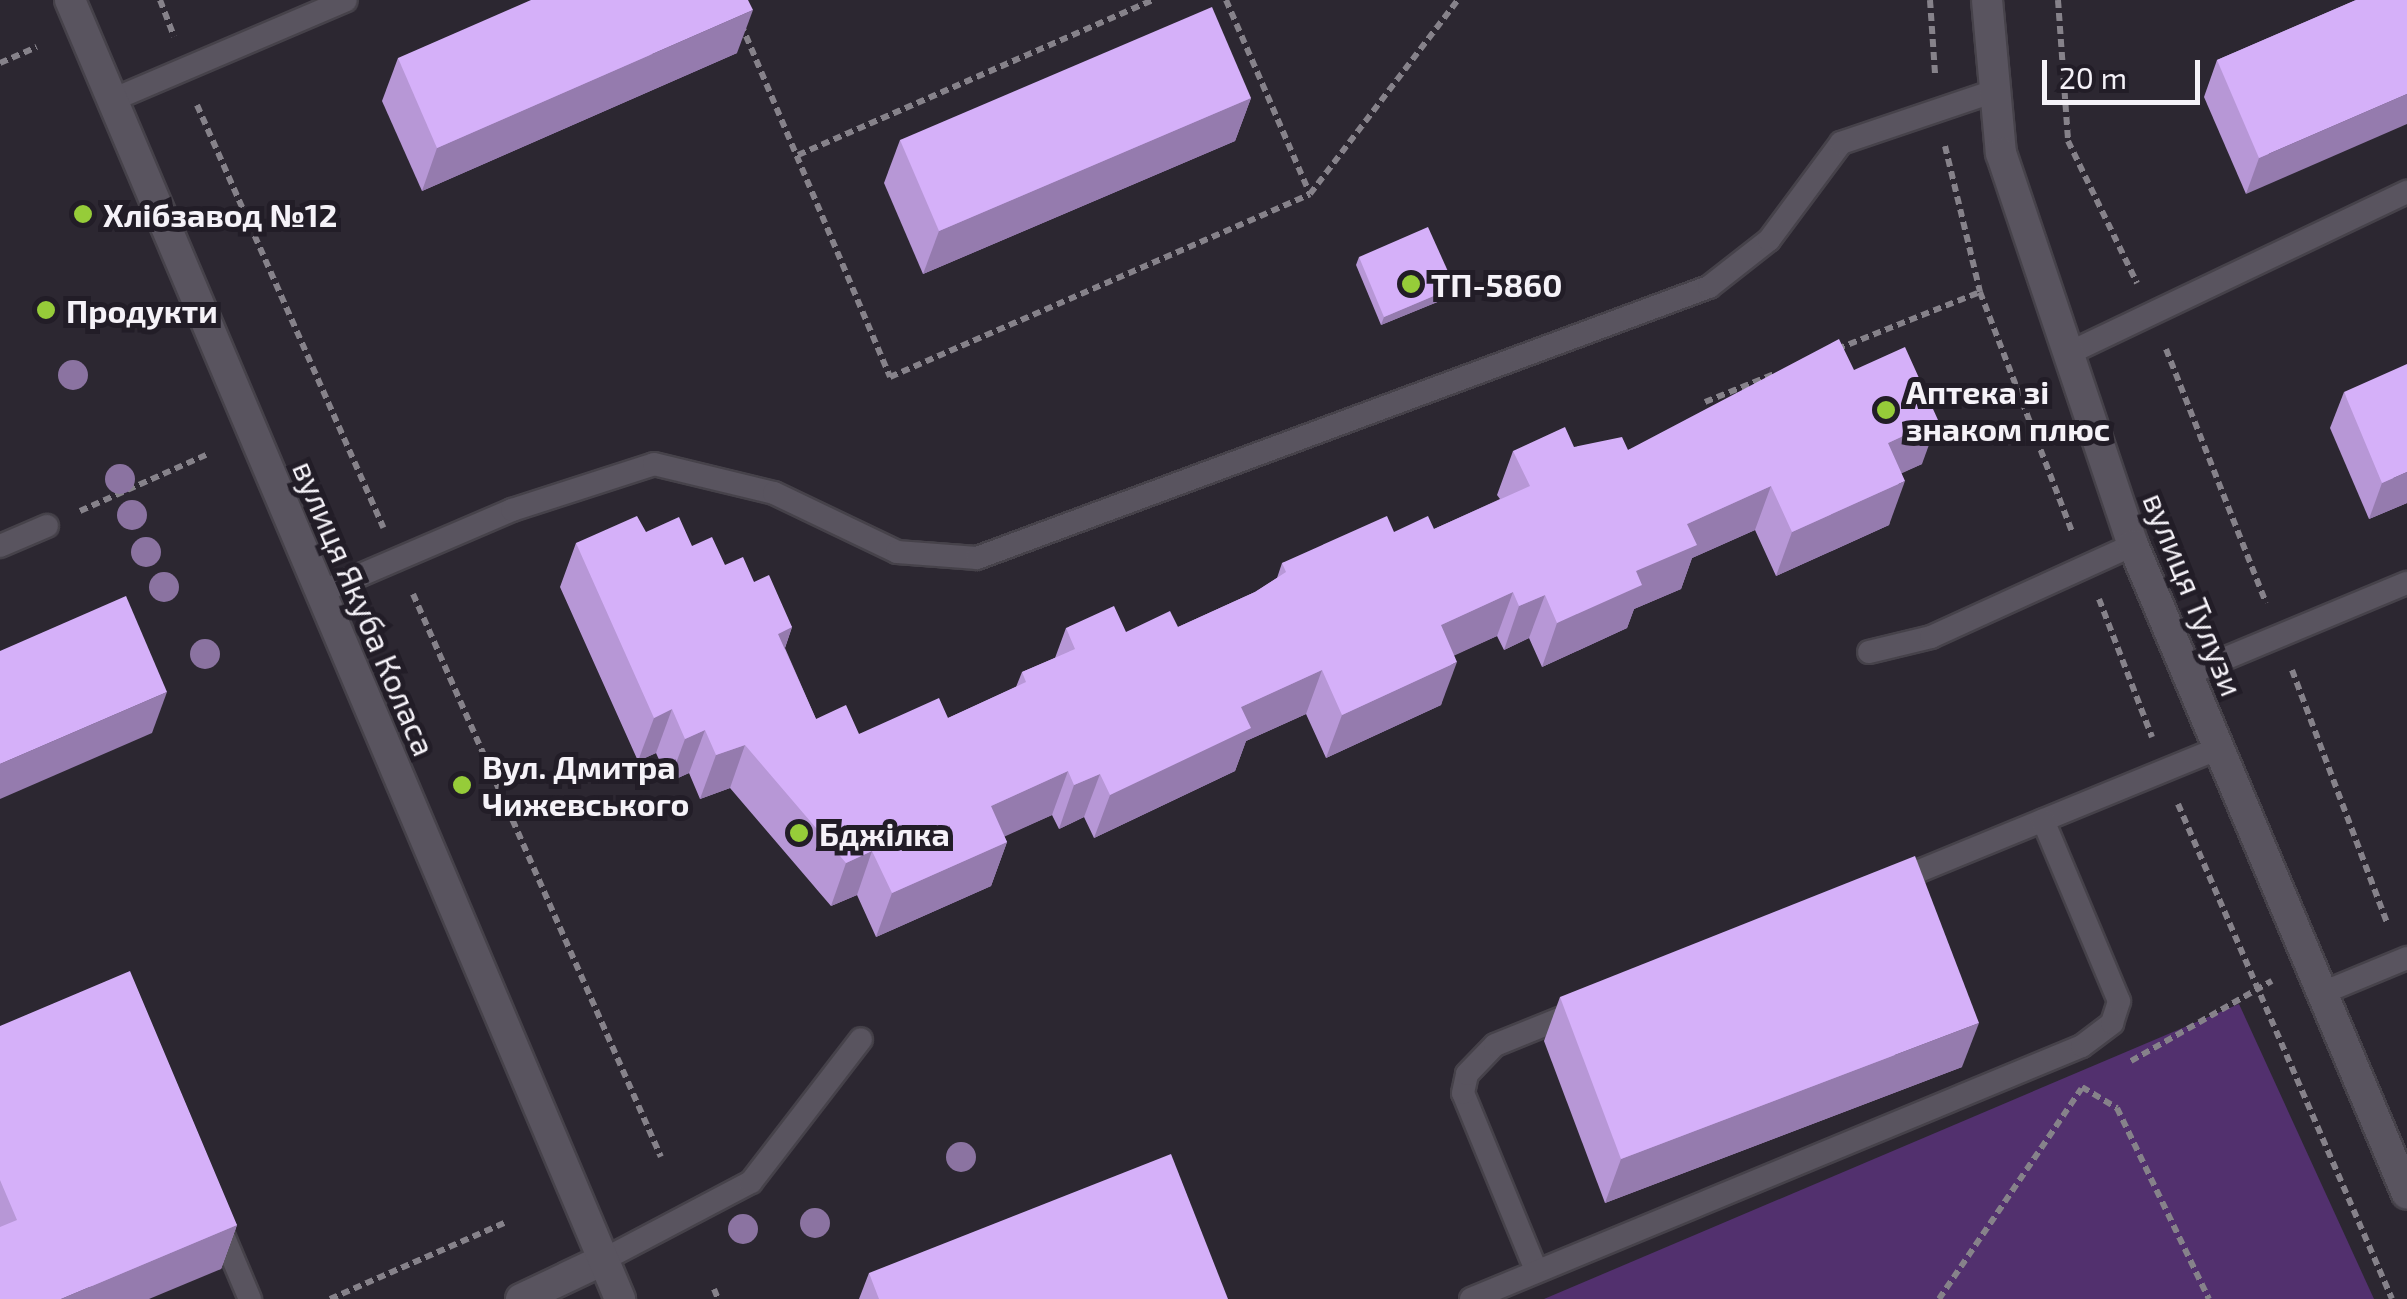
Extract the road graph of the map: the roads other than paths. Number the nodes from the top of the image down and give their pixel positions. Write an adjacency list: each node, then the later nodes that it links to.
1 (70, 0): 5 (street, вулиця Якуба Коласа)
2 (346, 0): 5 (lane)
3 (1987, 0): 4 (street, вулиця Тулузи)
4 (1992, 92): 7 (street, вулиця Тулузи); 12 (lane)
5 (112, 100): 12 (street, вулиця Якуба Коласа)
6 (2407, 192): 7 (lane)
7 (2067, 354): 9 (street, вулиця Тулузи)
8 (47, 526): 10 (lane)
9 (2133, 545): 13 (lane); 14 (street, вулиця Тулузи)
10 (0, 546)
11 (2407, 583): 14 (lane)
12 (321, 592): 24 (street, вулиця Якуба Коласа)
13 (1870, 652)
14 (2188, 674): 15 (street, вулиця Тулузи)
15 (2220, 748): 16 (lane); 19 (street, вулиця Тулузи)
16 (2043, 820): 17 (lane); 25 (lane)
17 (1878, 888)
18 (2404, 959): 19 (lane)
19 (2320, 994): 23 (street, вулиця Тулузи)
20 (1604, 1000): 25 (lane)
21 (861, 1039): 24 (lane)
22 (206, 1193): 26 (lane)
23 (2407, 1194)
24 (603, 1260): 27 (street); 28 (street, вулиця Якуба Коласа)
25 (1536, 1270): 29 (lane)
26 (250, 1299)
27 (521, 1299)
28 (620, 1299)
29 (1472, 1299)

